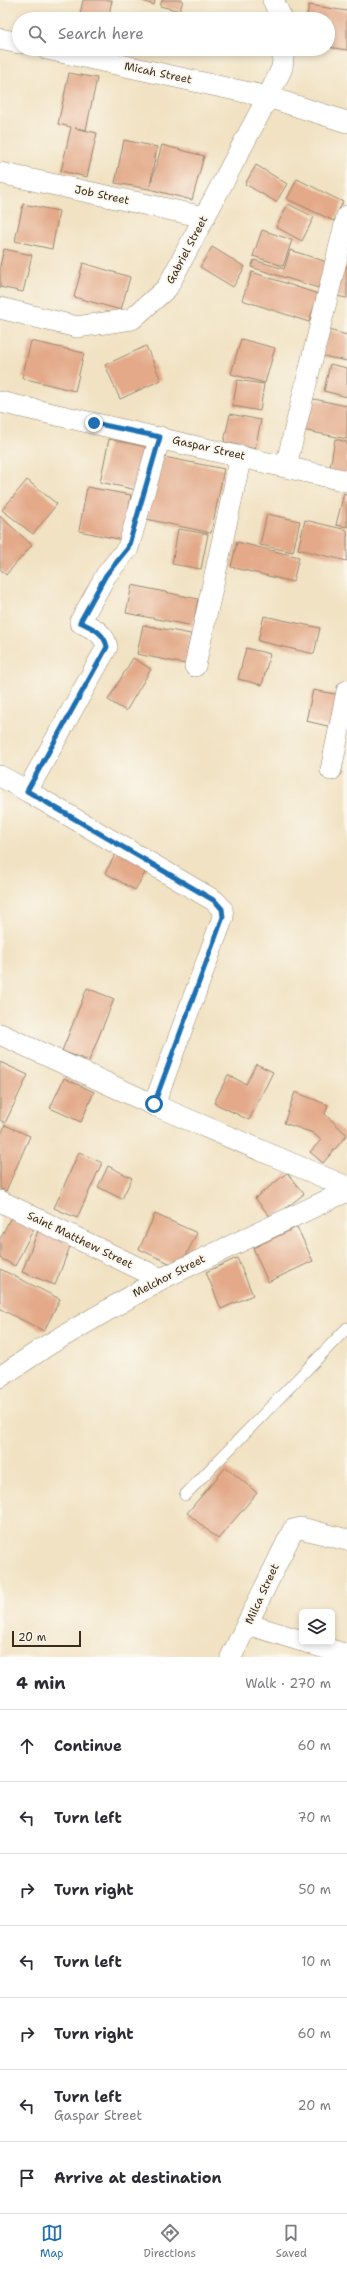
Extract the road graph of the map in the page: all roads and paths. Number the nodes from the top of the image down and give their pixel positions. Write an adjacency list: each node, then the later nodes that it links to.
1 (273, 0): 2 (street)
2 (279, 12)
3 (0, 39): 4 (street)
4 (12, 42)
5 (79, 56): 7 (street, Micah Street)
6 (283, 56): 7 (street, Gabriel Street)
7 (268, 97): 8 (street, Micah Street); 11 (street, Gabriel Street)
8 (347, 122)
9 (0, 173): 11 (street, Job Street)
10 (347, 216): 16 (street)
11 (204, 217): 12 (street, Gabriel Street)
12 (0, 308)
13 (0, 402): 14 (street, Gaspar Street)
14 (160, 437): 15 (street, Gaspar Street); 22 (street)
15 (240, 456): 16 (street, Gaspar Street); 18 (street)
16 (286, 466): 17 (street, Gaspar Street)
17 (347, 481)
18 (195, 666)
19 (347, 690): 20 (street)
20 (331, 770)
21 (0, 776): 22 (street)
22 (27, 791): 24 (street)
23 (0, 1034): 24 (street)
24 (154, 1104): 25 (street)
25 (347, 1187)
26 (347, 1191): 28 (street, Melchor Street)
27 (0, 1201): 28 (street, Saint Matthew Street)
28 (161, 1279): 30 (street, Melchor Street)
29 (347, 1328): 31 (lane)
30 (0, 1377)
31 (185, 1495)
32 (347, 1540): 33 (street, Milca Street)
33 (247, 1624): 34 (street); 37 (street, Milca Street)
34 (299, 1640)
35 (315, 1645): 36 (street)
36 (347, 1655)
37 (231, 1657)

